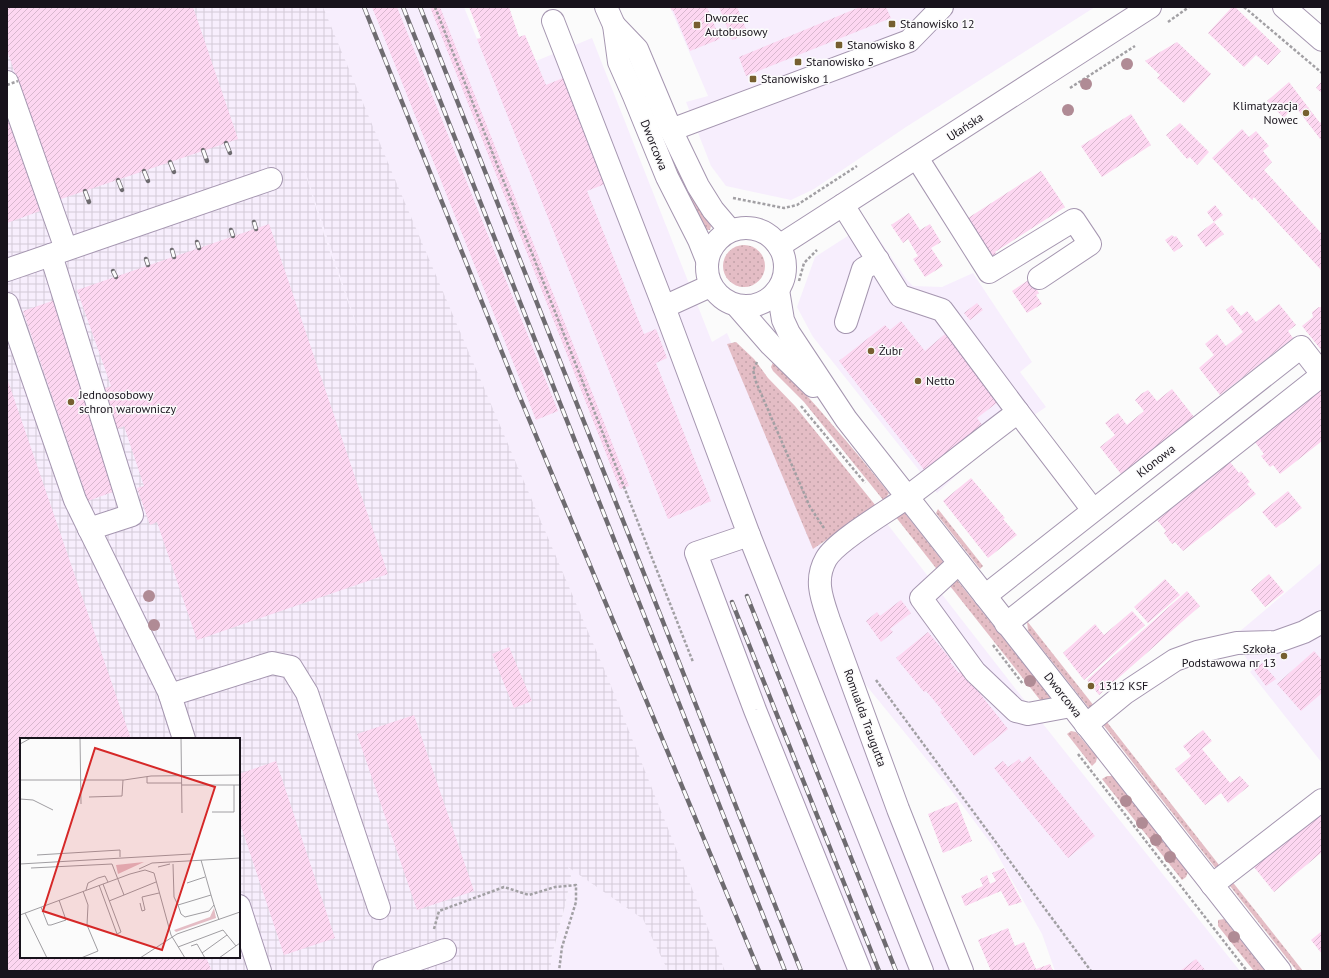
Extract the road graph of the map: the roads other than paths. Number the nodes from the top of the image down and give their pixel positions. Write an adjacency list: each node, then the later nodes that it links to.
1 (942, 7): 8 (street)
2 (1150, 7): 9 (street, Ułańska)
3 (1284, 7): 6 (street)
4 (610, 16): 8 (street, Dworcowa); 15 (street, Dworcowa)
5 (553, 21): 23 (street)
6 (1322, 40)
7 (11, 83): 14 (street)
8 (671, 130): 12 (street, Dworcowa)
9 (917, 158): 11 (street, Ułańska); 18 (street)
10 (272, 179): 14 (street)
11 (844, 205): 13 (street, Ułańska); 16 (street)
12 (730, 230): 13 (street); 15 (street)
13 (779, 246): 20 (street)
14 (59, 252): 17 (street); 30 (street)
15 (706, 260): 19 (street)
16 (878, 260): 24 (street); 26 (street)
17 (7, 270)
18 (1039, 278)
19 (710, 286): 22 (street); 23 (street)
20 (788, 287): 22 (street); 27 (street, Dworcowa)
21 (7, 304): 30 (street)
22 (737, 306): 27 (street, Dworcowa)
23 (664, 307): 31 (street)
24 (846, 322)
25 (1322, 374): 29 (street, Klonowa); 35 (street, Klonowa)
26 (1018, 412): 28 (street, Romualda Traugutta); 29 (street)
27 (846, 419): 28 (street, Dworcowa)
28 (907, 497): 32 (street, Dworcowa); 49 (street, Romualda Traugutta)
29 (1093, 510): 33 (street, Klonowa)
30 (89, 529): 36 (street)
31 (749, 535): 47 (street); 48 (street)
32 (959, 563): 33 (street, Dworcowa); 37 (street)
33 (985, 596): 35 (street, Dworcowa)
34 (1322, 622): 38 (street)
35 (1006, 624): 37 (street, Dworcowa)
36 (170, 695): 39 (street); 42 (street)
37 (1072, 706): 38 (street, Dworcowa)
38 (1086, 724): 41 (street, Dworcowa)
39 (184, 738)
40 (1322, 800): 41 (street)
41 (1212, 885): 50 (street, Dworcowa)
42 (379, 908)
43 (240, 909): 45 (street)
44 (437, 953): 46 (street)
45 (260, 971)
46 (384, 971)
47 (860, 971)
48 (922, 971)
49 (962, 971)
50 (1280, 971)

